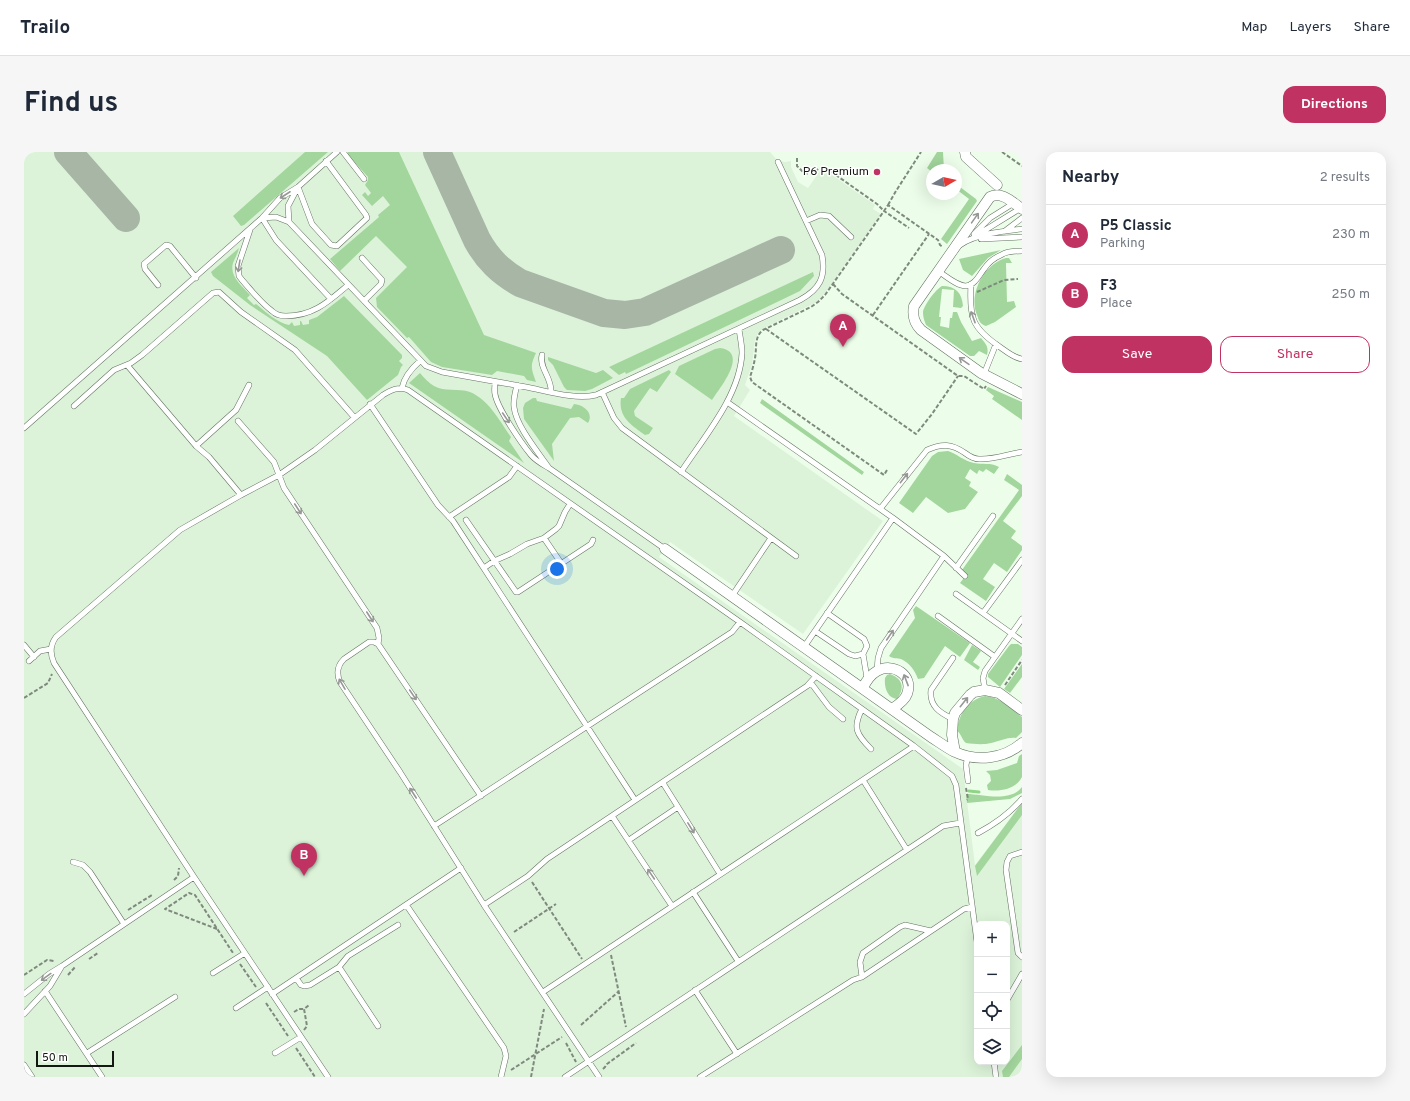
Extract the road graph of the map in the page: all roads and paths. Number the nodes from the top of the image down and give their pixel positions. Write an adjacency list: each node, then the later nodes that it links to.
1 (337, 152): 7 (lane)
2 (343, 152): 10 (lane)
3 (922, 152): 13 (path)
4 (965, 152): 11 (street)
5 (1002, 152): 9 (path)
6 (797, 158): 15 (path)
7 (326, 162): 12 (lane); 12 (lane)
8 (778, 162): 17 (lane)
9 (1022, 166)
10 (364, 179)
11 (997, 185)
12 (298, 187): 16 (lane, one-way to 16); 18 (lane)
13 (888, 205): 15 (path); 23 (path)
14 (1020, 210): 22 (lane); 26 (lane); 26 (lane); 29 (street, one-way to 14)
15 (884, 211): 19 (path); 34 (path)
16 (262, 218): 18 (lane); 20 (lane); 39 (lane)
17 (806, 221): 24 (lane); 42 (lane)
18 (289, 222): 37 (lane)
19 (909, 228)
20 (250, 229): 32 (lane); 39 (lane, one-way to 39)
21 (1022, 229): 22 (lane)
22 (1004, 231): 26 (lane)
23 (929, 234): 27 (path); 41 (path)
24 (851, 237)
25 (1022, 237): 26 (lane)
26 (970, 239): 29 (lane)
27 (940, 245)
28 (1022, 250): 35 (lane)
29 (952, 252): 31 (street)
30 (362, 258): 40 (lane)
31 (938, 271): 35 (lane); 49 (street, one-way to 31)
32 (196, 278): 36 (lane); 64 (lane)
33 (1018, 279): 38 (path)
34 (833, 284): 41 (path); 43 (path)
35 (971, 284): 38 (lane)
36 (158, 285)
37 (348, 285): 39 (lane); 40 (lane)
38 (970, 294): 44 (lane, one-way to 38)
39 (331, 299)
40 (364, 301): 47 (lane)
41 (872, 316): 50 (path)
42 (739, 329): 57 (lane); 59 (lane)
43 (765, 329): 50 (path); 69 (path)
44 (996, 344): 46 (lane); 49 (lane)
45 (542, 355): 56 (lane)
46 (1022, 359)
47 (420, 361): 51 (lane); 54 (lane)
48 (127, 365): 61 (lane); 62 (lane); 65 (lane)
49 (984, 374): 58 (street)
50 (958, 376): 55 (path)
51 (495, 382): 53 (lane); 68 (lane, one-way to 68)
52 (249, 385): 65 (lane)
53 (517, 385): 56 (lane); 68 (lane)
54 (402, 388): 60 (lane); 67 (lane)
55 (984, 389)
56 (551, 392): 57 (lane)
57 (602, 392): 70 (lane)
58 (1022, 394)
59 (727, 402): 70 (lane); 74 (lane)
60 (370, 404): 62 (lane); 76 (lane)
61 (74, 406)
62 (354, 417): 71 (lane)
63 (238, 421): 71 (lane)
64 (24, 428)
65 (196, 446): 72 (lane)
66 (1022, 452): 74 (lane, one-way to 66)
67 (517, 466): 73 (lane); 76 (lane)
68 (548, 468): 82 (lane)
69 (887, 470)
70 (680, 472): 80 (lane)
71 (279, 475): 72 (lane); 101 (lane, one-way to 101)
72 (241, 495): 104 (lane)
73 (570, 504): 79 (lane); 97 (lane)
74 (880, 509): 77 (lane)
75 (993, 516): 89 (lane)
76 (449, 517): 88 (lane)
77 (893, 518): 84 (lane); 93 (lane)
78 (466, 520): 86 (lane)
79 (544, 538): 86 (lane); 87 (lane)
80 (771, 538): 83 (lane); 92 (lane)
81 (593, 540): 87 (lane)
82 (665, 549): 92 (street)
83 (796, 556)
84 (944, 556): 89 (lane); 112 (lane, one-way to 84)
85 (1022, 560): 94 (lane)
86 (494, 561): 87 (lane); 88 (lane)
87 (561, 563)
88 (484, 568): 124 (lane)
89 (956, 568): 90 (lane)
90 (965, 576)
91 (956, 594): 94 (lane)
92 (732, 596): 103 (street)
93 (827, 613): 98 (lane); 105 (lane)
94 (984, 613): 99 (lane)
95 (938, 616): 107 (lane)
96 (1022, 619): 99 (lane)
97 (740, 622): 113 (lane); 124 (lane)
98 (815, 631): 103 (lane); 105 (lane)
99 (1012, 634): 100 (lane); 107 (lane)
100 (1022, 641)
101 (378, 644): 133 (lane, one-way to 133); 140 (lane, one-way to 101)
102 (24, 645): 106 (lane)
103 (804, 647): 115 (street)
104 (51, 649): 106 (lane); 150 (lane)
105 (863, 654): 115 (lane)
106 (34, 657): 110 (lane)
107 (994, 657): 117 (lane)
108 (952, 658): 123 (lane)
109 (1022, 660): 116 (path)
110 (29, 661)
111 (49, 669): 118 (path)
112 (877, 671): 115 (street); 120 (street, one-way to 112)
113 (816, 676): 114 (lane); 119 (lane)
114 (811, 682): 122 (lane); 132 (lane)
115 (865, 684): 120 (street)
116 (1002, 688)
117 (985, 690): 121 (street); 123 (street, one-way to 117)
118 (24, 698)
119 (862, 709): 126 (lane); 127 (lane)
120 (892, 709): 128 (street)
121 (1022, 710)
122 (843, 719)
123 (953, 719): 128 (street)
124 (587, 726): 133 (lane); 135 (lane)
125 (1022, 743): 129 (street)
126 (914, 746): 130 (lane); 139 (lane)
127 (871, 749)
128 (955, 752): 129 (street)
129 (968, 756): 131 (lane)
130 (862, 780): 143 (lane); 148 (lane)
131 (968, 782): 136 (path)
132 (663, 783): 135 (lane); 137 (lane)
133 (481, 796): 140 (lane)
134 (1022, 799): 141 (lane)
135 (635, 800): 138 (lane)
136 (967, 800)
137 (678, 807): 142 (lane); 148 (lane, one-way to 148)
138 (612, 816): 142 (lane); 149 (lane)
139 (960, 823): 143 (lane); 158 (lane)
140 (434, 826): 147 (lane)
141 (978, 832)
142 (629, 840): 157 (lane, one-way to 142)
143 (907, 850): 174 (lane)
144 (1022, 852): 171 (lane)
145 (73, 862): 162 (lane)
146 (179, 864): 151 (path)
147 (461, 868): 155 (lane); 156 (lane)
148 (720, 874): 152 (lane)
149 (528, 876): 155 (lane); 159 (path)
150 (194, 877): 162 (lane); 168 (lane)
151 (170, 883)
152 (693, 892): 157 (lane); 174 (lane)
153 (154, 894): 160 (path)
154 (556, 904): 159 (path)
155 (484, 905): 189 (lane)
156 (407, 906): 183 (lane); 220 (lane)
157 (672, 906): 176 (lane)
158 (972, 907): 161 (lane); 165 (lane)
159 (549, 909): 166 (path); 176 (path)
160 (128, 910)
161 (974, 921)
162 (124, 924): 177 (lane)
163 (398, 925): 178 (lane)
164 (217, 929): 164 (path); 170 (path)
165 (931, 931): 182 (lane); 182 (lane)
166 (514, 932)
167 (98, 953): 172 (path)
168 (245, 953): 179 (lane); 184 (lane)
169 (610, 955): 190 (path)
170 (235, 956)
171 (1022, 957)
172 (87, 960)
173 (238, 961): 185 (path)
174 (738, 961): 186 (lane)
175 (81, 963): 181 (path)
176 (585, 965): 189 (lane)
177 (62, 966): 187 (lane); 188 (lane, one-way to 188)
178 (339, 967): 183 (lane); 202 (lane)
179 (213, 973)
180 (1022, 974): 192 (lane)
181 (68, 975)
182 (862, 977): 213 (lane)
183 (296, 978): 191 (lane)
184 (268, 987): 191 (lane); 196 (lane)
185 (256, 988)
186 (695, 990): 213 (lane); 215 (lane)
187 (45, 991): 199 (lane); 211 (lane)
188 (25, 992)
189 (543, 992): 215 (lane)
190 (618, 992): 201 (path); 203 (path)
191 (272, 994): 207 (lane)
192 (1010, 995)
193 (175, 997): 211 (lane)
194 (266, 1003): 206 (path)
195 (309, 1005): 197 (path)
196 (236, 1008)
197 (304, 1009): 198 (path); 204 (path)
198 (292, 1013)
199 (24, 1014)
200 (548, 1015): 214 (path)
201 (581, 1025)
202 (378, 1026)
203 (626, 1028)
204 (304, 1030)
205 (559, 1031): 208 (path)
206 (289, 1037)
207 (301, 1037): 212 (lane); 224 (lane)
208 (562, 1037): 214 (path); 218 (path)
209 (636, 1043): 219 (path)
210 (295, 1047): 223 (path)
211 (87, 1053): 222 (lane)
212 (275, 1053)
213 (736, 1054): 227 (lane)
214 (535, 1055): 220 (path); 225 (path)
215 (589, 1061): 218 (lane); 219 (lane)
216 (24, 1065): 221 (lane)
217 (994, 1065): 228 (lane)
218 (579, 1068): 226 (lane)
219 (598, 1075)
220 (502, 1076)
221 (32, 1077)
222 (102, 1077)
223 (315, 1077)
224 (328, 1077)
225 (531, 1077)
226 (565, 1077)
227 (700, 1077)
228 (996, 1077)

